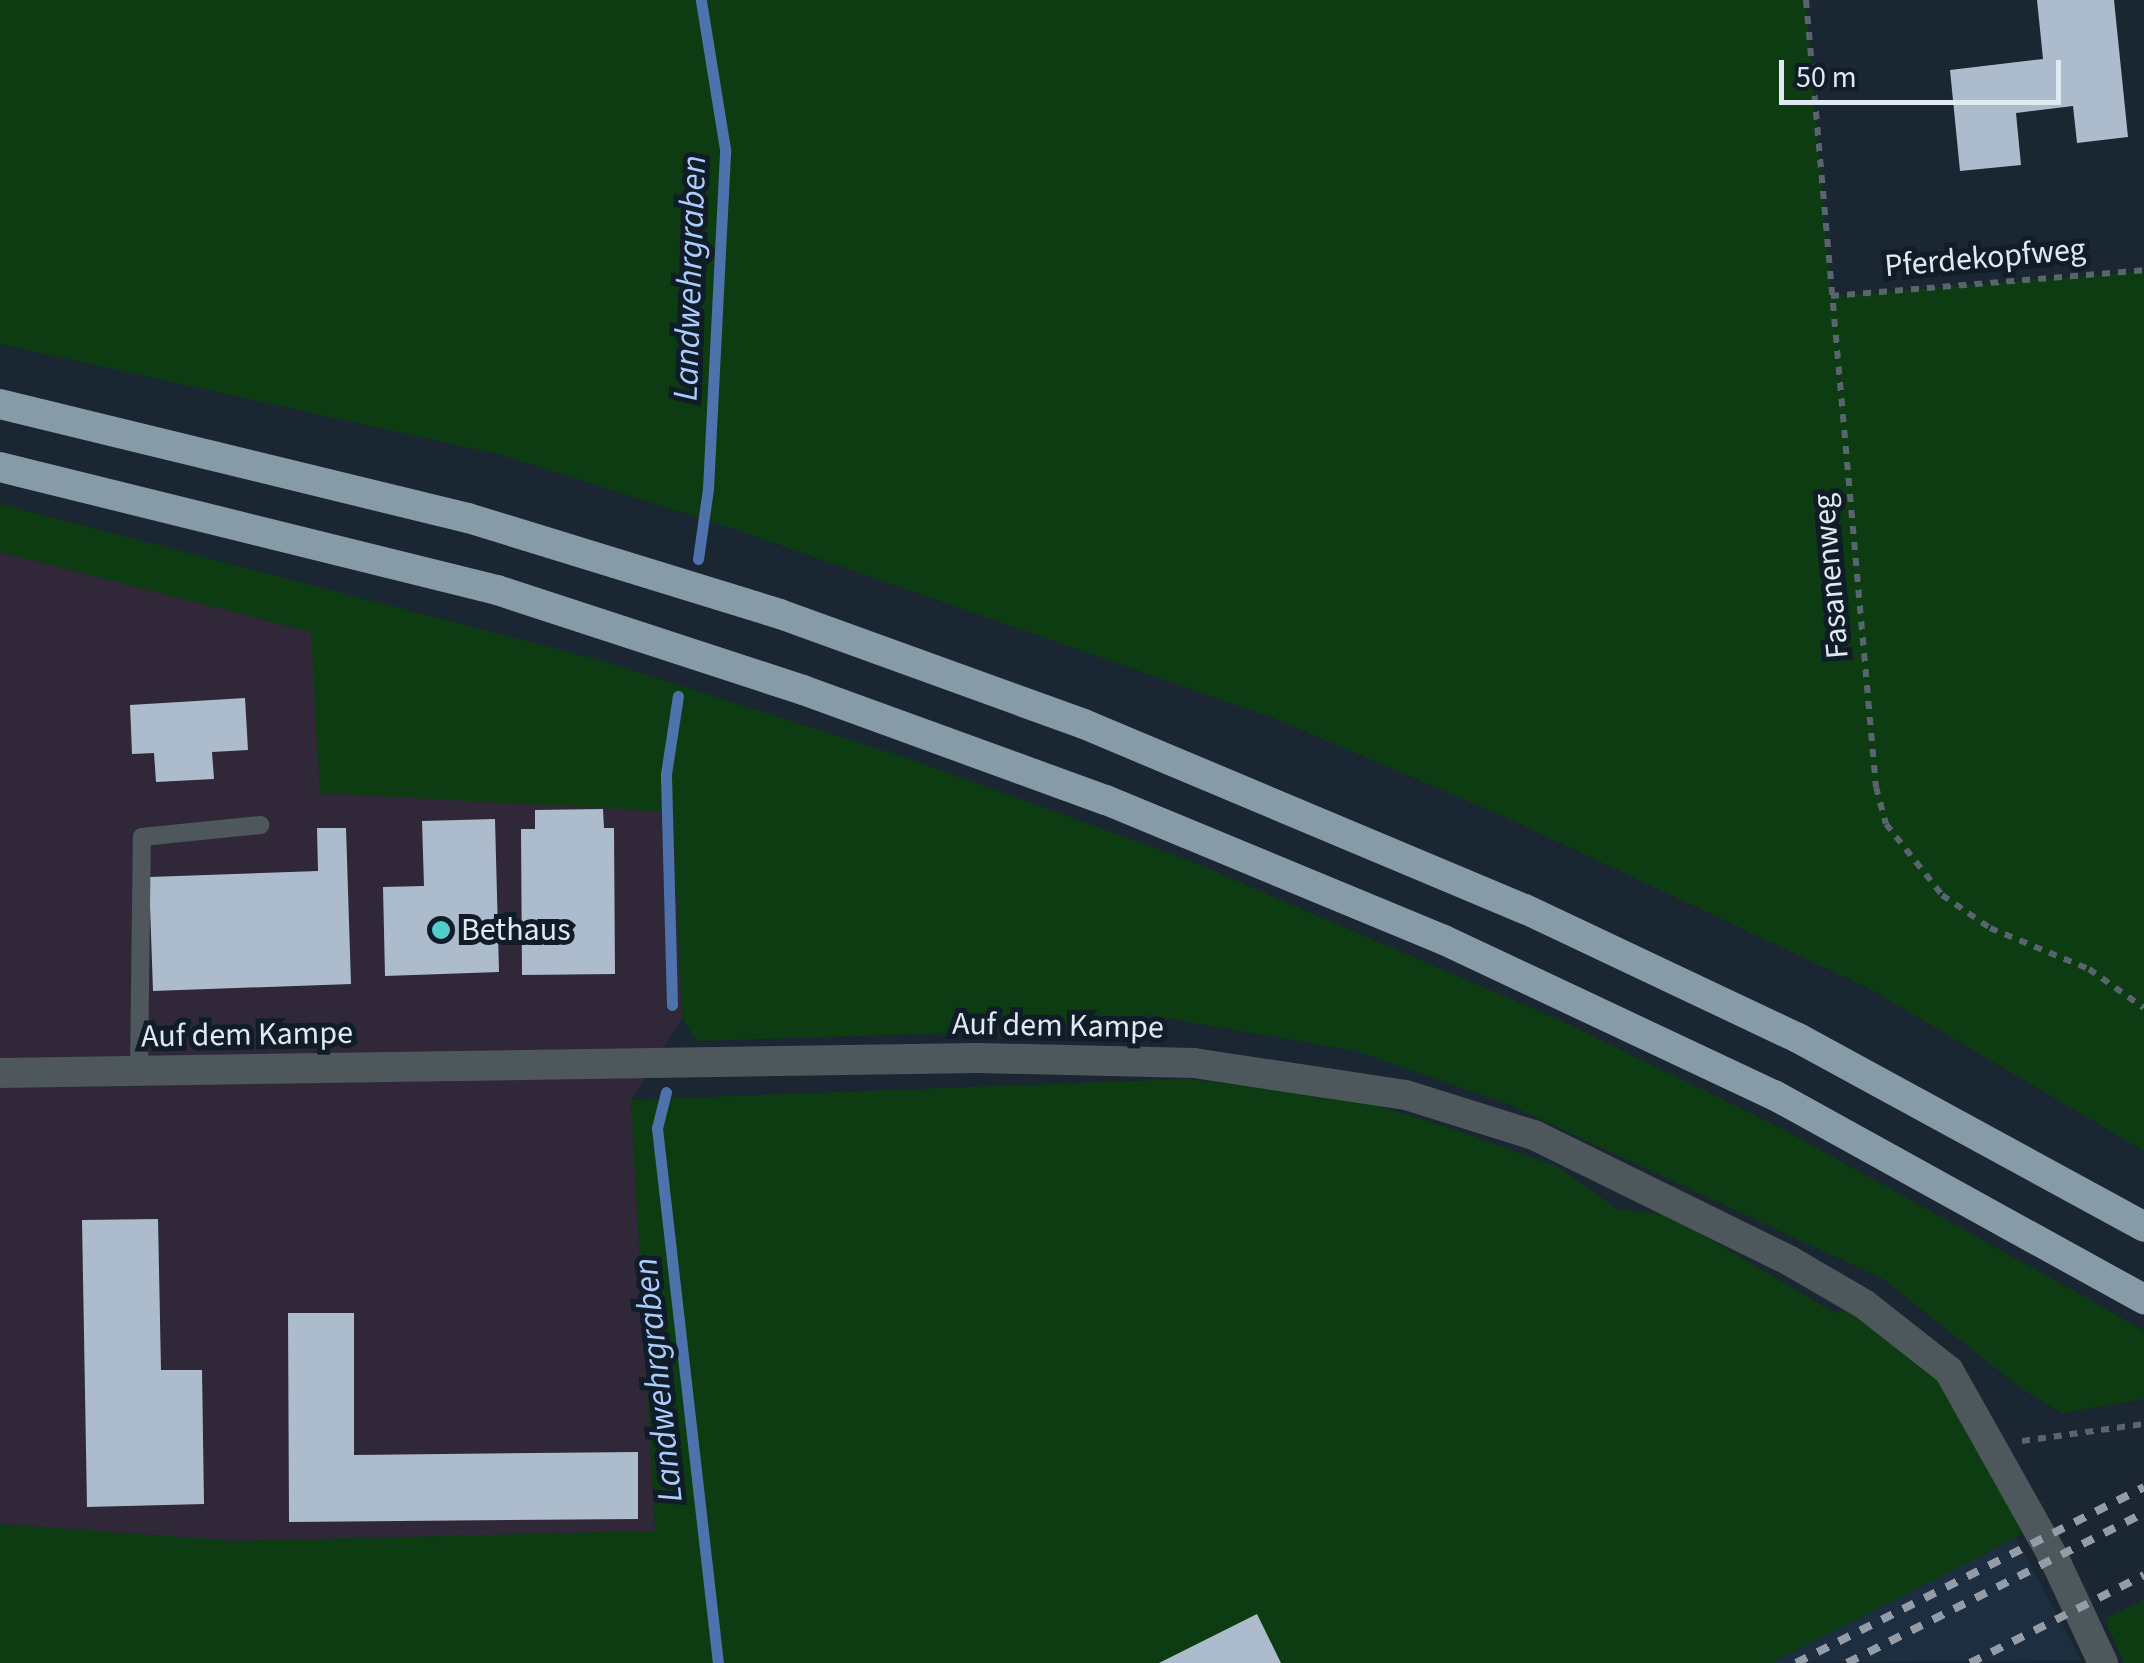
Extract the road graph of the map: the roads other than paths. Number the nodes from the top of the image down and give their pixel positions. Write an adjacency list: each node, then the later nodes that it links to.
1 (0, 404): 6 (highway)
2 (0, 467): 7 (highway)
3 (260, 825): 4 (lane)
4 (140, 1072): 5 (street, Auf dem Kampe); 8 (street, Auf dem Kampe)
5 (0, 1073)
6 (2144, 1227)
7 (2144, 1299)
8 (2103, 1663)

